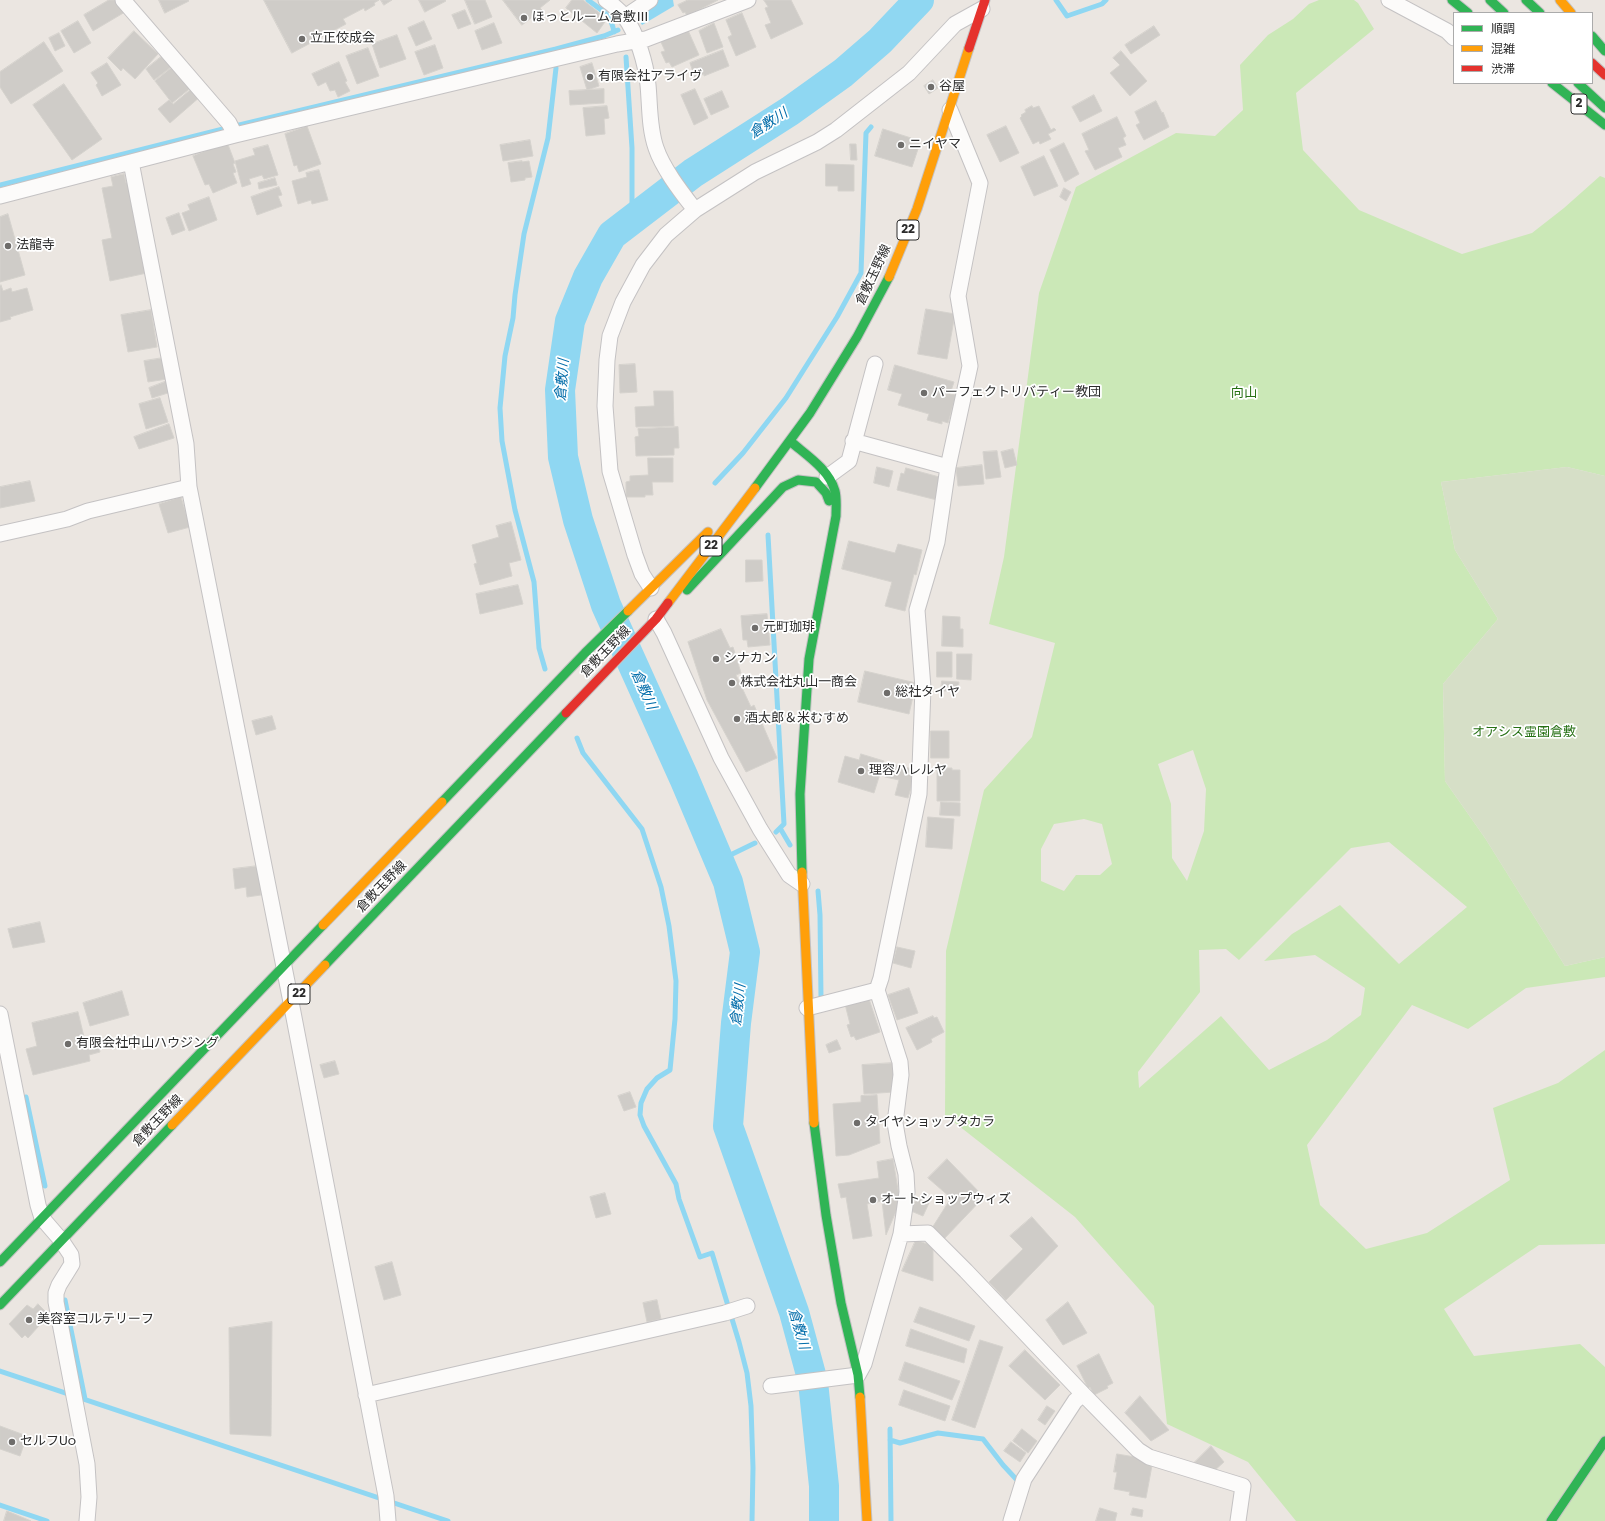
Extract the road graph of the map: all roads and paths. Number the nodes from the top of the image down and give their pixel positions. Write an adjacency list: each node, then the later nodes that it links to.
1 (123, 0): 27 (street)
2 (606, 0): 15 (street)
3 (650, 0): 15 (street)
4 (748, 0): 18 (street)
5 (1389, 0): 16 (street)
6 (1452, 0): 11 (main road)
7 (1490, 0): 12 (main road)
8 (1526, 0): 13 (main road)
9 (1560, 0): 14 (main road)
10 (984, 4): 25 (main road, 倉敷玉野線 / 22); 30 (street)
11 (1467, 12)
12 (1503, 12)
13 (1539, 12)
14 (1570, 12)
15 (625, 17): 18 (street)
16 (1453, 37)
17 (1593, 37): 19 (main road)
18 (637, 41): 27 (street); 30 (street)
19 (1605, 51)
20 (1593, 64): 21 (main road)
21 (1605, 75)
22 (1553, 84): 26 (main road, 2)
23 (1579, 84): 24 (main road, 2)
24 (1605, 108)
25 (950, 110): 32 (main road, 倉敷玉野線 / 22); 34 (street)
26 (1605, 124)
27 (233, 130): 28 (street)
28 (131, 162): 29 (street); 37 (street)
29 (0, 196)
30 (693, 208): 40 (street)
31 (875, 364): 33 (street)
32 (790, 441): 35 (main road, 倉敷玉野線 / 22); 36 (main road)
33 (853, 441): 34 (street); 36 (street)
34 (948, 467): 44 (street)
35 (767, 472): 40 (main road, 倉敷玉野線 / 22); 41 (main road, 倉敷玉野線 / 22)
36 (827, 477): 38 (main road)
37 (189, 487): 39 (street); 43 (street)
38 (836, 516): 41 (main road); 42 (main road)
39 (0, 534)
40 (647, 593): 43 (main road, 倉敷玉野線 / 22)
41 (656, 619): 42 (street); 45 (main road, 倉敷玉野線 / 22)
42 (802, 884): 46 (main road)
43 (283, 965): 45 (street); 48 (main road, 倉敷玉野線 / 22)
44 (877, 990): 46 (street); 49 (street)
45 (291, 1002): 50 (main road, 倉敷玉野線 / 22); 57 (street)
46 (807, 1008): 54 (main road)
47 (0, 1014): 48 (street)
48 (42, 1218): 50 (street); 51 (main road, 倉敷玉野線 / 22)
49 (902, 1234): 54 (street); 56 (street)
50 (61, 1240): 52 (main road, 倉敷玉野線 / 22); 60 (street)
51 (0, 1262)
52 (0, 1305)
53 (736, 1309): 57 (street)
54 (851, 1376): 55 (street); 61 (main road)
55 (773, 1386)
56 (1083, 1394): 62 (street); 63 (street)
57 (366, 1395): 59 (street)
58 (1605, 1441): 64 (main road)
59 (387, 1508)
60 (87, 1521)
61 (867, 1521)
62 (1011, 1521)
63 (1238, 1521)
64 (1551, 1521)

